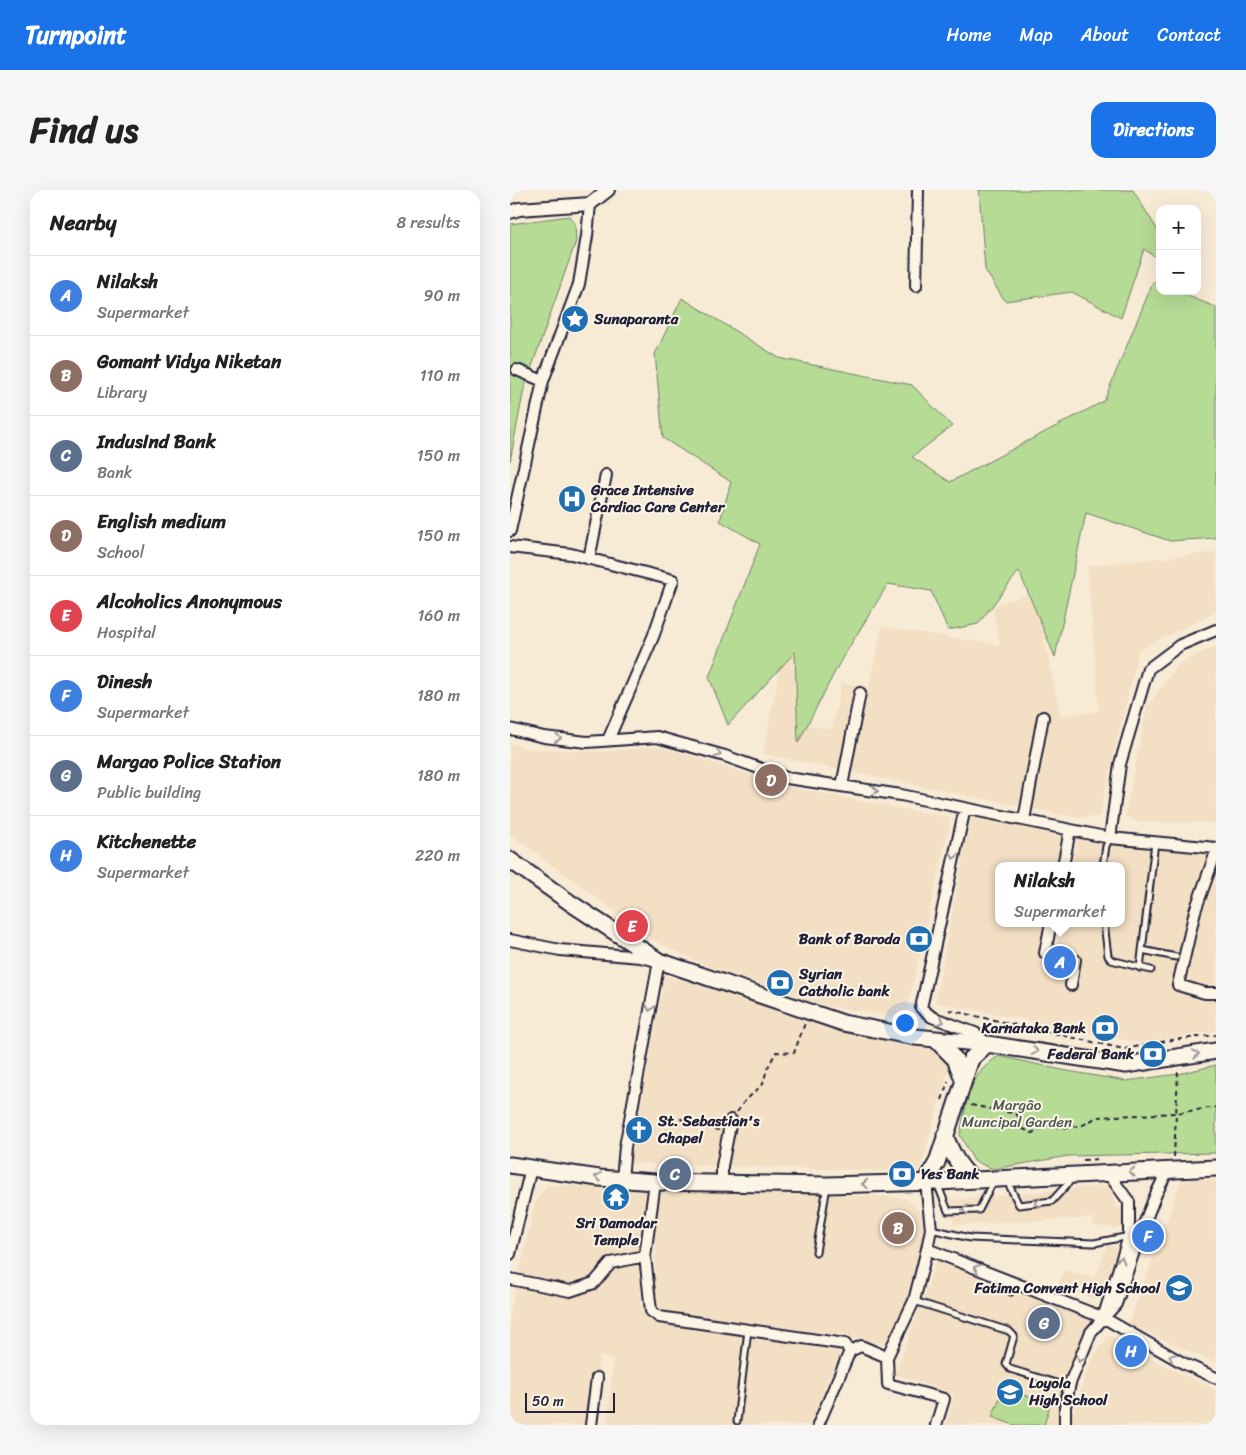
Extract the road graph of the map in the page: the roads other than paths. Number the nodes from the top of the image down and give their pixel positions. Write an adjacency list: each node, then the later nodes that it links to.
1 (608, 190): 3 (street)
2 (918, 190): 5 (street)
3 (590, 204): 4 (street); 7 (street)
4 (510, 212)
5 (916, 286)
6 (517, 370): 7 (street)
7 (543, 381): 9 (street)
8 (606, 475): 11 (street)
9 (510, 531)
10 (510, 547): 11 (street)
11 (589, 559): 16 (street)
12 (1216, 630): 21 (street)
13 (860, 693): 17 (street)
14 (1043, 717): 19 (street)
15 (510, 729): 16 (street, one-way to 16)
16 (608, 740): 17 (street, one-way to 17)
17 (842, 786): 18 (street, one-way to 18)
18 (965, 808): 19 (street); 39 (street, one-way to 39)
19 (1024, 820): 20 (street)
20 (1070, 830): 21 (street); 26 (street)
21 (1110, 838): 22 (street); 27 (lane)
22 (1155, 842): 23 (street); 31 (lane)
23 (1216, 848)
24 (1216, 852): 37 (street)
25 (510, 860): 33 (main road)
26 (1064, 862)
27 (1104, 862)
28 (1050, 927): 36 (street)
29 (1104, 927): 34 (lane)
30 (510, 940): 33 (street)
31 (1142, 950): 32 (lane); 34 (lane)
32 (1176, 957)
33 (659, 961): 38 (main road); 51 (street, one-way to 51)
34 (1140, 968): 35 (lane)
35 (1150, 970)
36 (1070, 985)
37 (1216, 993)
38 (936, 1040): 39 (main road); 41 (main road)
39 (987, 1044): 40 (main road, one-way to 40); 41 (main road)
40 (1216, 1051)
41 (963, 1080): 43 (main road)
42 (731, 1120): 56 (street)
43 (946, 1136): 53 (main road); 55 (main road)
44 (1170, 1164): 47 (main road); 48 (main road, one-way to 48); 50 (street); 59 (street)
45 (510, 1165): 46 (main road)
46 (530, 1168): 51 (main road, one-way to 46); 63 (street)
47 (1216, 1168)
48 (1108, 1173): 49 (main road); 60 (street)
49 (1075, 1175): 52 (main road); 52 (lane, one-way to 52)
50 (1216, 1176)
51 (622, 1179): 54 (main road)
52 (1000, 1179): 53 (main road); 55 (lane, one-way to 55)
53 (973, 1180): 55 (main road)
54 (655, 1182): 56 (main road); 64 (street)
55 (932, 1182): 57 (main road, one-way to 57); 58 (street)
56 (722, 1184): 57 (main road)
57 (827, 1185): 62 (lane)
58 (931, 1229): 60 (lane); 61 (street)
59 (1140, 1234): 60 (lane); 67 (street)
60 (1129, 1236): 67 (street, one-way to 60)
61 (927, 1249): 66 (street); 67 (street, one-way to 61)
62 (816, 1252)
63 (510, 1254)
64 (645, 1256): 65 (street); 70 (street)
65 (510, 1278)
66 (914, 1301): 69 (lane); 72 (street)
67 (1104, 1318): 74 (street, one-way to 67); 75 (street, one-way to 75)
68 (1002, 1321): 69 (lane)
69 (1000, 1328): 75 (lane)
70 (748, 1330): 71 (street); 76 (lane)
71 (850, 1351): 72 (street); 78 (street)
72 (887, 1357): 79 (street)
73 (597, 1378): 77 (street)
74 (1216, 1378)
75 (1069, 1387): 80 (street)
76 (737, 1420)
77 (591, 1425)
78 (818, 1425)
79 (936, 1425)
80 (1065, 1425)

